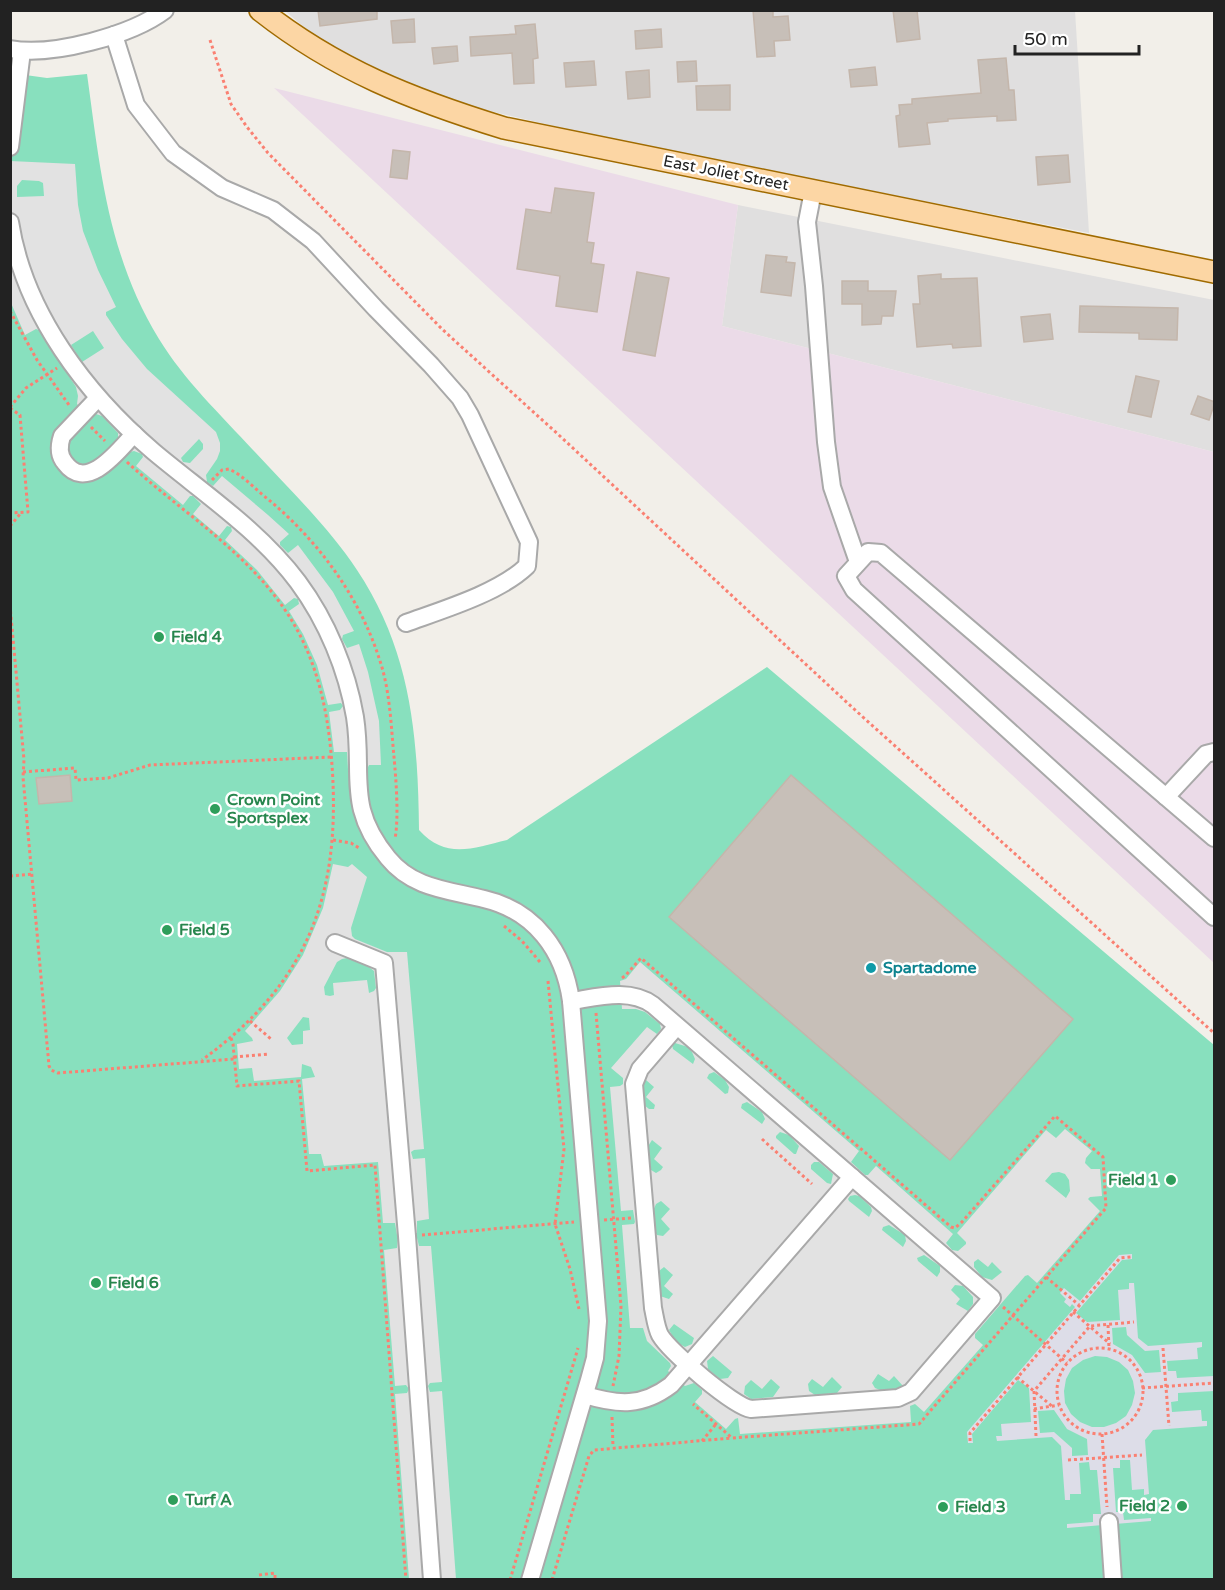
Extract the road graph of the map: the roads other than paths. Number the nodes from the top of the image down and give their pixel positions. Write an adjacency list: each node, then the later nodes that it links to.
1 (165, 10): 3 (street)
2 (260, 10): 6 (main road, East Joliet Street)
3 (114, 35): 4 (street); 12 (street)
4 (16, 50): 5 (street)
5 (10, 147)
6 (813, 191): 8 (main road, East Joliet Street); 11 (street)
7 (10, 222): 9 (street)
8 (1215, 272)
9 (98, 398): 10 (street); 10 (street)
10 (134, 434): 18 (street)
11 (858, 562): 14 (street); 16 (street)
12 (406, 623)
13 (1215, 752): 14 (street)
14 (1166, 797): 15 (street)
15 (1215, 838)
16 (1215, 917)
17 (335, 943): 24 (street)
18 (572, 1001): 19 (street); 22 (street)
19 (677, 1026): 20 (street); 21 (street)
20 (852, 1177): 21 (street); 21 (street)
21 (689, 1365): 22 (street)
22 (585, 1395): 25 (street)
23 (1108, 1522): 26 (street)
24 (432, 1580)
25 (530, 1580)
26 (1113, 1580)

